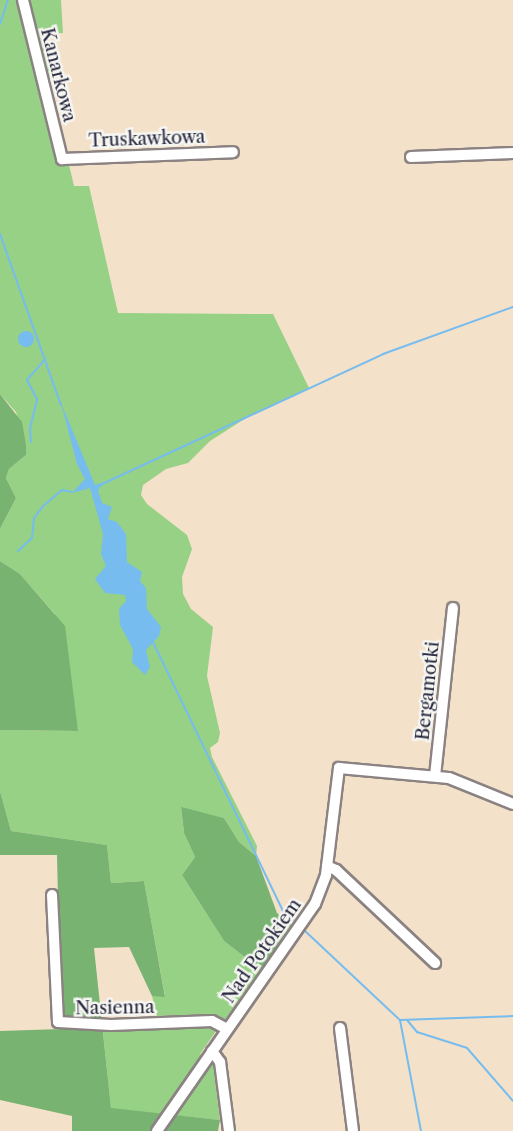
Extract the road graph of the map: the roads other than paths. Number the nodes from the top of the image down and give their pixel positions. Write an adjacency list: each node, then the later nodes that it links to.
1 (23, 0): 5 (street, Kanarkowa)
2 (233, 152): 5 (street, Truskawkowa)
3 (513, 153): 4 (street)
4 (411, 157)
5 (62, 159)
6 (453, 609): 7 (street, Bergamotki)
7 (435, 776): 8 (street, Nad Potokiem); 9 (street, Nad Potokiem)
8 (513, 804)
9 (327, 866): 11 (street); 13 (street, Nad Potokiem)
10 (52, 895): 13 (street, Nasienna)
11 (435, 963)
12 (340, 1028): 17 (street)
13 (227, 1029): 14 (street, Nad Potokiem)
14 (212, 1051): 15 (street, Nad Potokiem); 16 (street)
15 (158, 1131)
16 (229, 1131)
17 (352, 1131)

